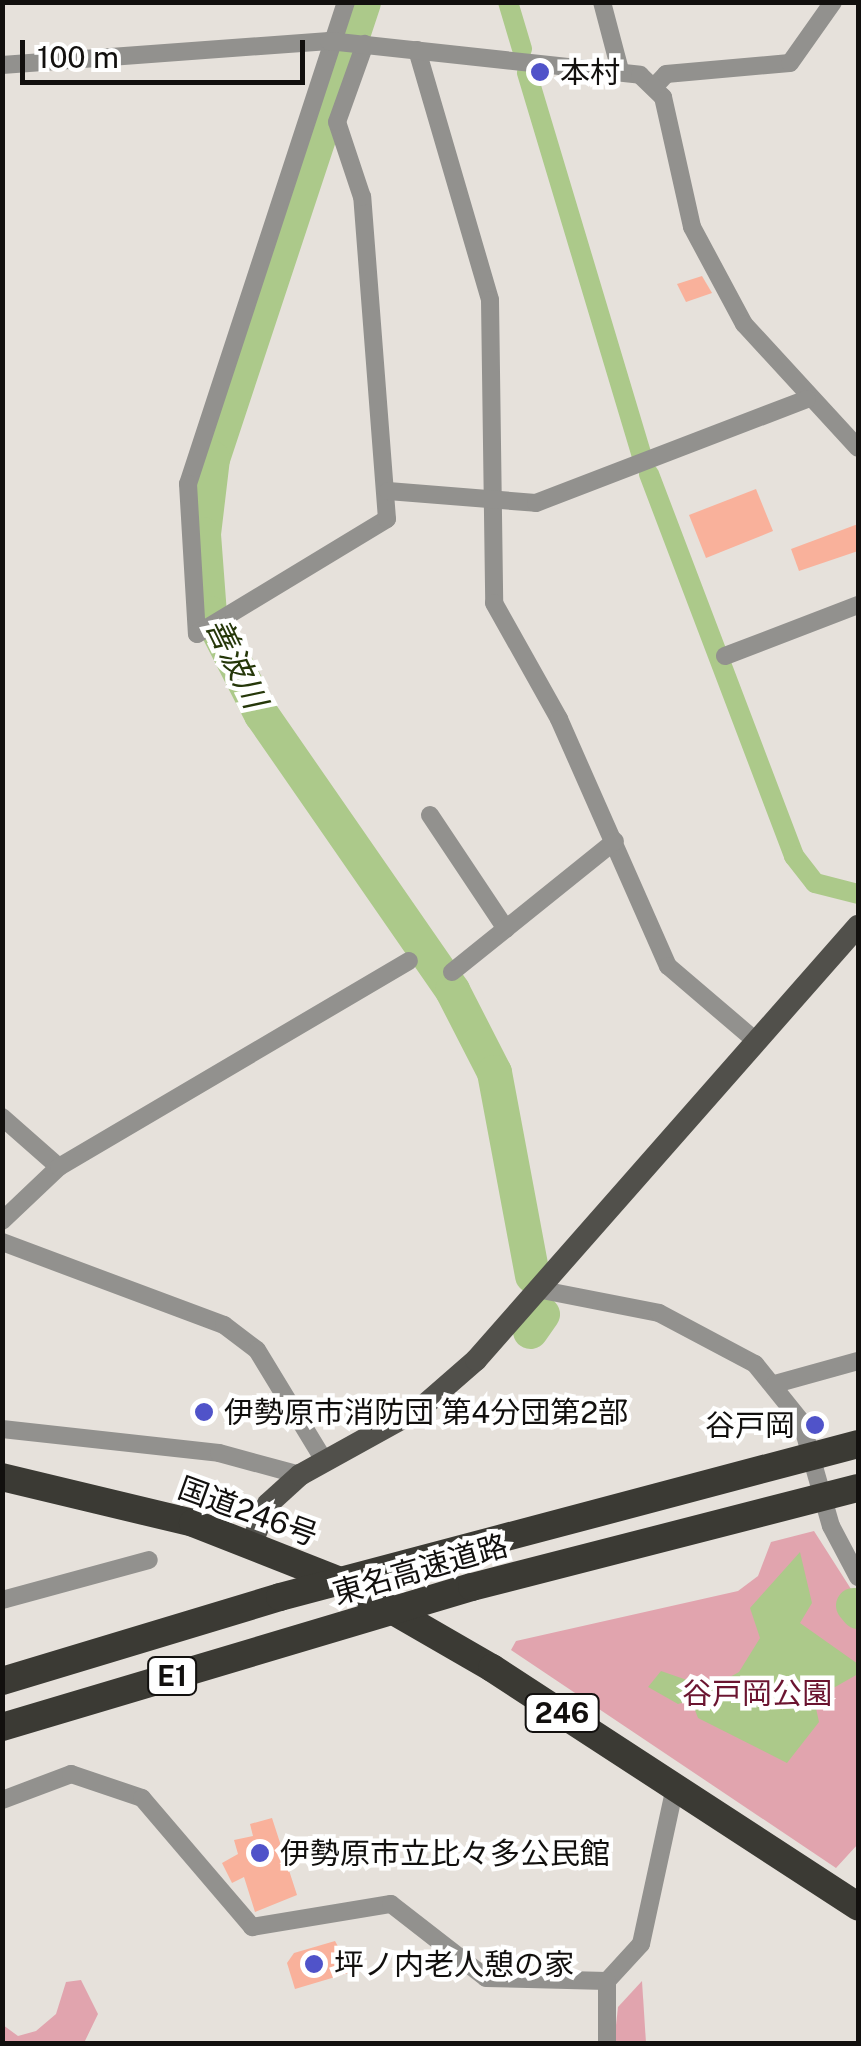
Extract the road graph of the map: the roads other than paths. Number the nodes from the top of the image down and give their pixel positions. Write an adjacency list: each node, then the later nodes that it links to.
1 (346, 2): 4 (street)
2 (602, 2): 8 (street)
3 (833, 2): 9 (street)
4 (334, 41): 5 (street); 7 (street); 12 (street)
5 (362, 44): 6 (street); 12 (street)
6 (417, 50): 8 (street); 13 (street)
7 (2, 65)
8 (620, 70): 9 (street)
9 (655, 86): 10 (street)
10 (807, 400): 11 (street); 13 (street)
11 (858, 448)
12 (388, 490): 13 (street)
13 (493, 502): 17 (street)
14 (858, 605): 15 (street)
15 (725, 656)
16 (430, 815): 18 (street)
17 (614, 841): 18 (street); 22 (street)
18 (506, 929): 21 (street)
19 (856, 932): 22 (main road)
20 (409, 961): 24 (street)
21 (452, 972)
22 (757, 1042): 27 (main road)
23 (2, 1116): 24 (street)
24 (59, 1167): 25 (street)
25 (2, 1220)
26 (2, 1242): 32 (street)
27 (542, 1290): 29 (street); 32 (main road)
28 (858, 1361): 29 (street)
29 (774, 1384): 38 (street)
30 (2, 1430): 33 (street)
31 (858, 1444): 40 (highway, 東名高速道路 / E1)
32 (324, 1460): 33 (main road)
33 (300, 1475): 36 (main road)
34 (2, 1477): 36 (highway, 国道246号 / 246)
35 (858, 1488): 41 (highway, 東名高速道路 / E1)
36 (252, 1542): 42 (highway, 国道246号 / 246)
37 (149, 1560): 39 (street)
38 (858, 1577)
39 (2, 1600)
40 (2, 1681)
41 (2, 1726)
42 (675, 1787): 44 (highway, 国道246号 / 246); 45 (street)
43 (2, 1800): 45 (street)
44 (858, 1907)
45 (607, 1981): 46 (street)
46 (608, 2044)

